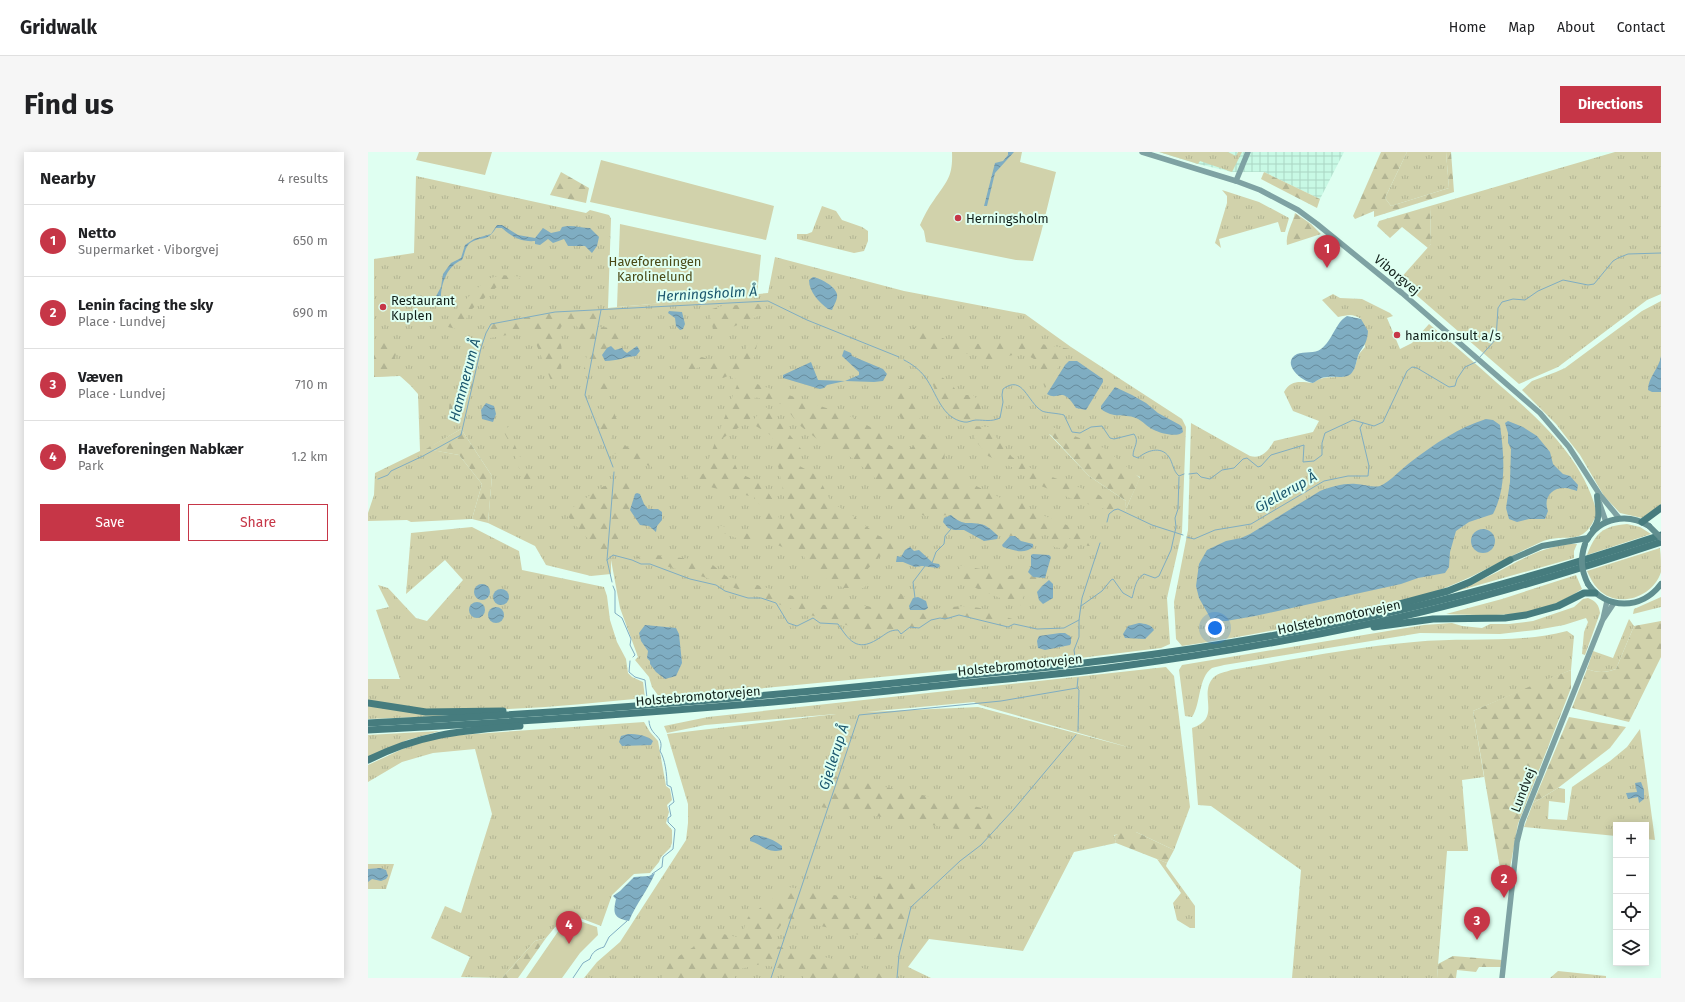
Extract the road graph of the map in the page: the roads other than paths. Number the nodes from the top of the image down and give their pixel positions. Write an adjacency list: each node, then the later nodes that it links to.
1 (1142, 152): 3 (street, Viborgvej)
2 (1248, 152): 3 (street)
3 (1236, 181): 4 (street, Viborgvej)
4 (1592, 483): 5 (street, Viborgvej); 7 (street, Viborgvej)
5 (1597, 496): 8 (street, Viborgvej); 14 (main road)
6 (1661, 508): 9 (highway)
7 (1619, 518): 8 (main road); 9 (main road)
8 (1606, 522): 12 (main road)
9 (1642, 522): 11 (main road, bridge)
10 (1661, 535): 23 (highway, Holstebromotorvejen)
11 (1661, 538)
12 (1586, 541): 14 (main road); 17 (main road, bridge)
13 (1661, 542): 24 (highway, Holstebromotorvejen)
14 (1558, 543): 15 (main road)
15 (1510, 560): 23 (highway)
16 (1661, 584): 19 (main road)
17 (1595, 593): 20 (main road); 24 (highway)
18 (1661, 593): 19 (main road)
19 (1647, 598): 21 (main road)
20 (1607, 601): 21 (main road); 22 (street, Lundvej)
21 (1614, 603): 22 (street, Lundvej)
22 (1603, 619): 31 (street, Lundvej)
23 (1282, 634): 26 (highway, Holstebromotorvejen)
24 (1293, 639): 27 (highway, Holstebromotorvejen)
25 (368, 704): 26 (highway)
26 (571, 711): 28 (highway, Holstebromotorvejen)
27 (637, 713): 29 (highway, Holstebromotorvejen); 30 (highway)
28 (368, 723)
29 (368, 730)
30 (368, 760)
31 (1502, 978)

